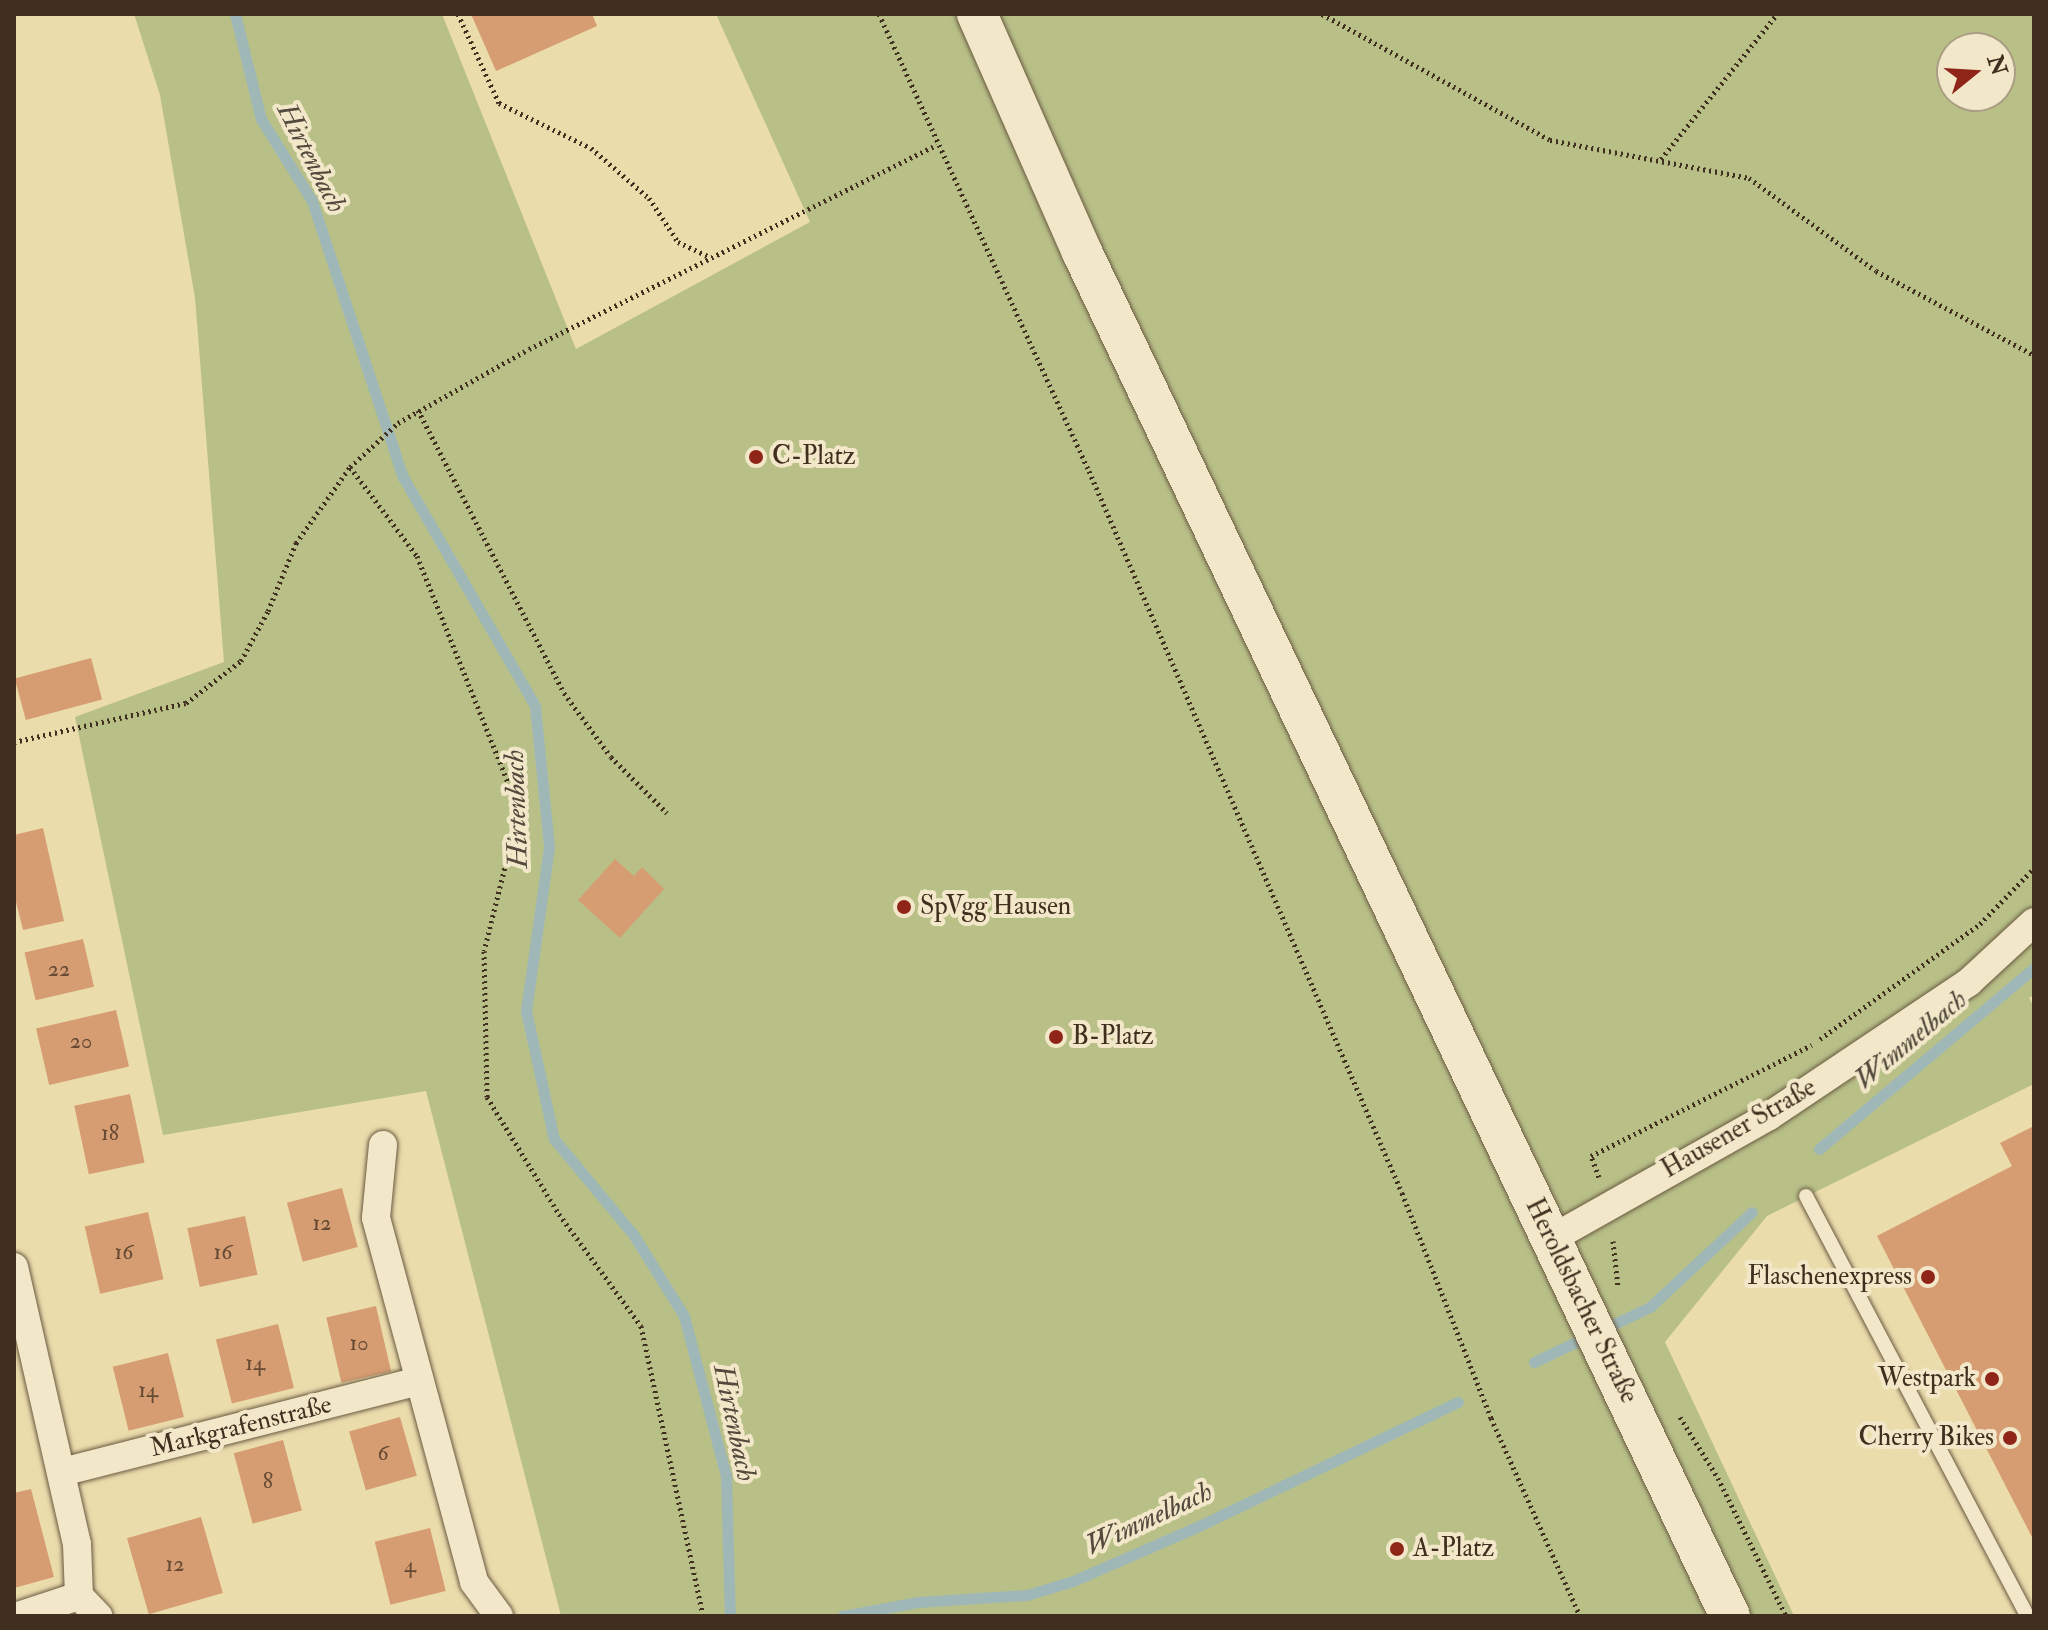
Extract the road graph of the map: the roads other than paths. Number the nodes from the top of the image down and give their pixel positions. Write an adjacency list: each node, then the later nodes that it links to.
1 (977, 14): 5 (street, Heroldsbacher Straße)
2 (2034, 922): 5 (street, Hausener Straße)
3 (383, 1145): 7 (street)
4 (1806, 1196): 13 (lane)
5 (1551, 1239): 12 (street, Heroldsbacher Straße)
6 (15, 1279): 8 (street)
7 (420, 1381): 8 (street, Markgrafenstraße); 11 (street)
8 (62, 1472): 9 (street)
9 (88, 1606): 10 (street)
10 (18, 1616)
11 (499, 1616)
12 (1730, 1616)
13 (2027, 1616)

